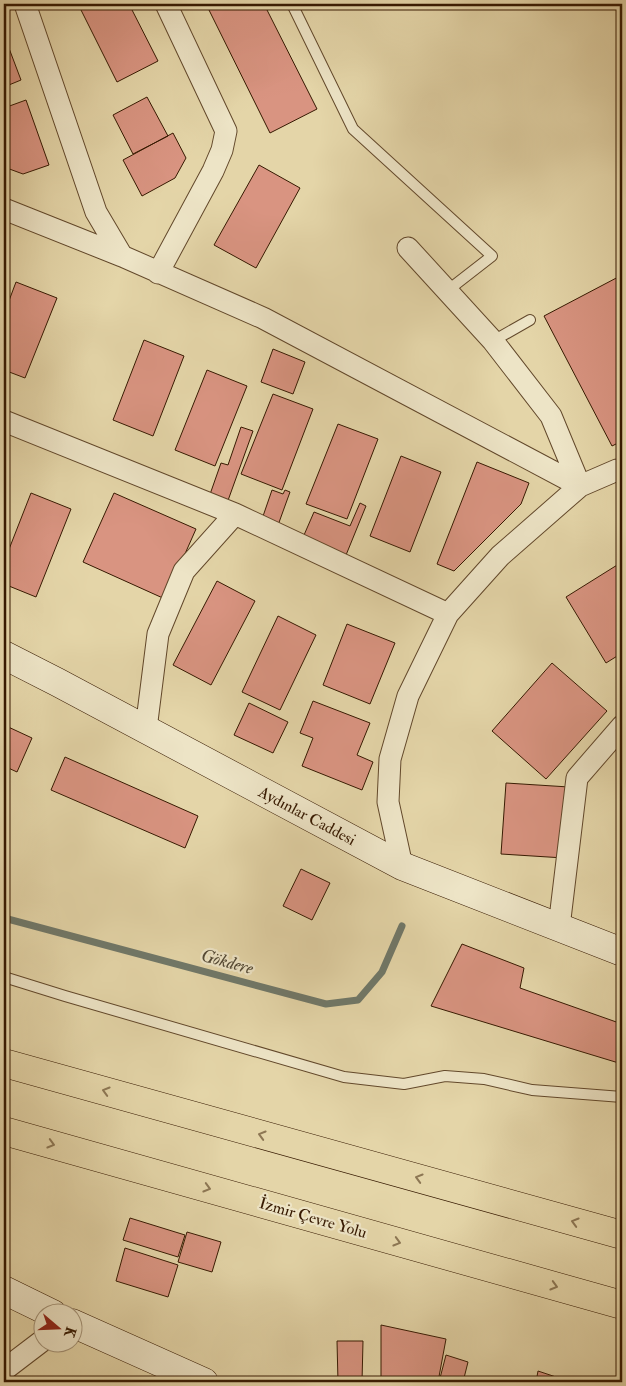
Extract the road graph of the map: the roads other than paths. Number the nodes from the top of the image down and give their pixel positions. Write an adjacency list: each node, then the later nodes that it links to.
1 (25, 4): 6 (street)
2 (166, 4): 7 (street)
3 (292, 4): 8 (lane)
4 (4, 209): 6 (street)
5 (408, 248): 8 (street)
6 (122, 256): 7 (street)
7 (158, 272): 13 (street)
8 (447, 291): 10 (street)
9 (530, 320): 10 (lane)
10 (493, 341): 13 (street)
11 (4, 421): 14 (street)
12 (622, 471): 13 (street)
13 (580, 486): 15 (street)
14 (235, 514): 15 (street); 18 (street)
15 (448, 614): 19 (street)
16 (4, 655): 18 (street, Aydınlar Caddesi)
17 (622, 726): 20 (street)
18 (146, 729): 19 (street, Aydınlar Caddesi)
19 (402, 866): 20 (street, Aydınlar Caddesi)
20 (559, 927): 21 (street, Aydınlar Caddesi)
21 (622, 952)
22 (4, 977): 24 (lane)
23 (4, 1063): 26 (highway, one-way to 23)
24 (622, 1096)
25 (4, 1130): 29 (highway, İzmir Çevre Yolu, one-way to 29)
26 (622, 1235)
27 (4, 1290): 28 (street)
28 (33, 1304)
29 (622, 1305)
30 (82, 1327): 33 (street)
31 (32, 1349): 32 (street)
32 (4, 1370)
33 (204, 1382)

